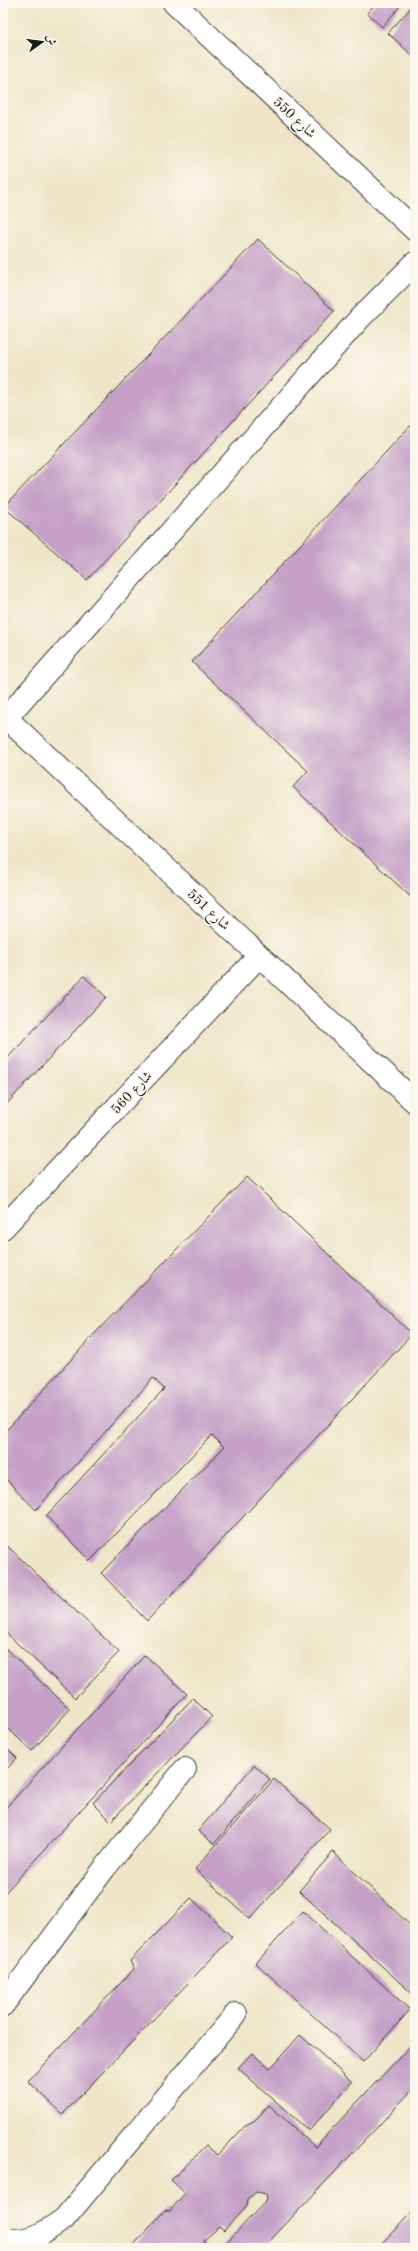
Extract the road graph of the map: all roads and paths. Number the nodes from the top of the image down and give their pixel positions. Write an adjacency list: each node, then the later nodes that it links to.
1 (174, 3): 2 (street, شارع 550)
2 (415, 230)
3 (415, 263): 4 (street)
4 (4, 716): 5 (street, شارع 551)
5 (259, 956): 6 (street, شارع 551); 7 (street, شارع 560)
6 (415, 1102)
7 (3, 1228)
8 (185, 1769): 9 (street)
9 (3, 2005)
10 (236, 2014): 12 (street)
11 (3, 2242): 12 (street)
12 (28, 2244)

